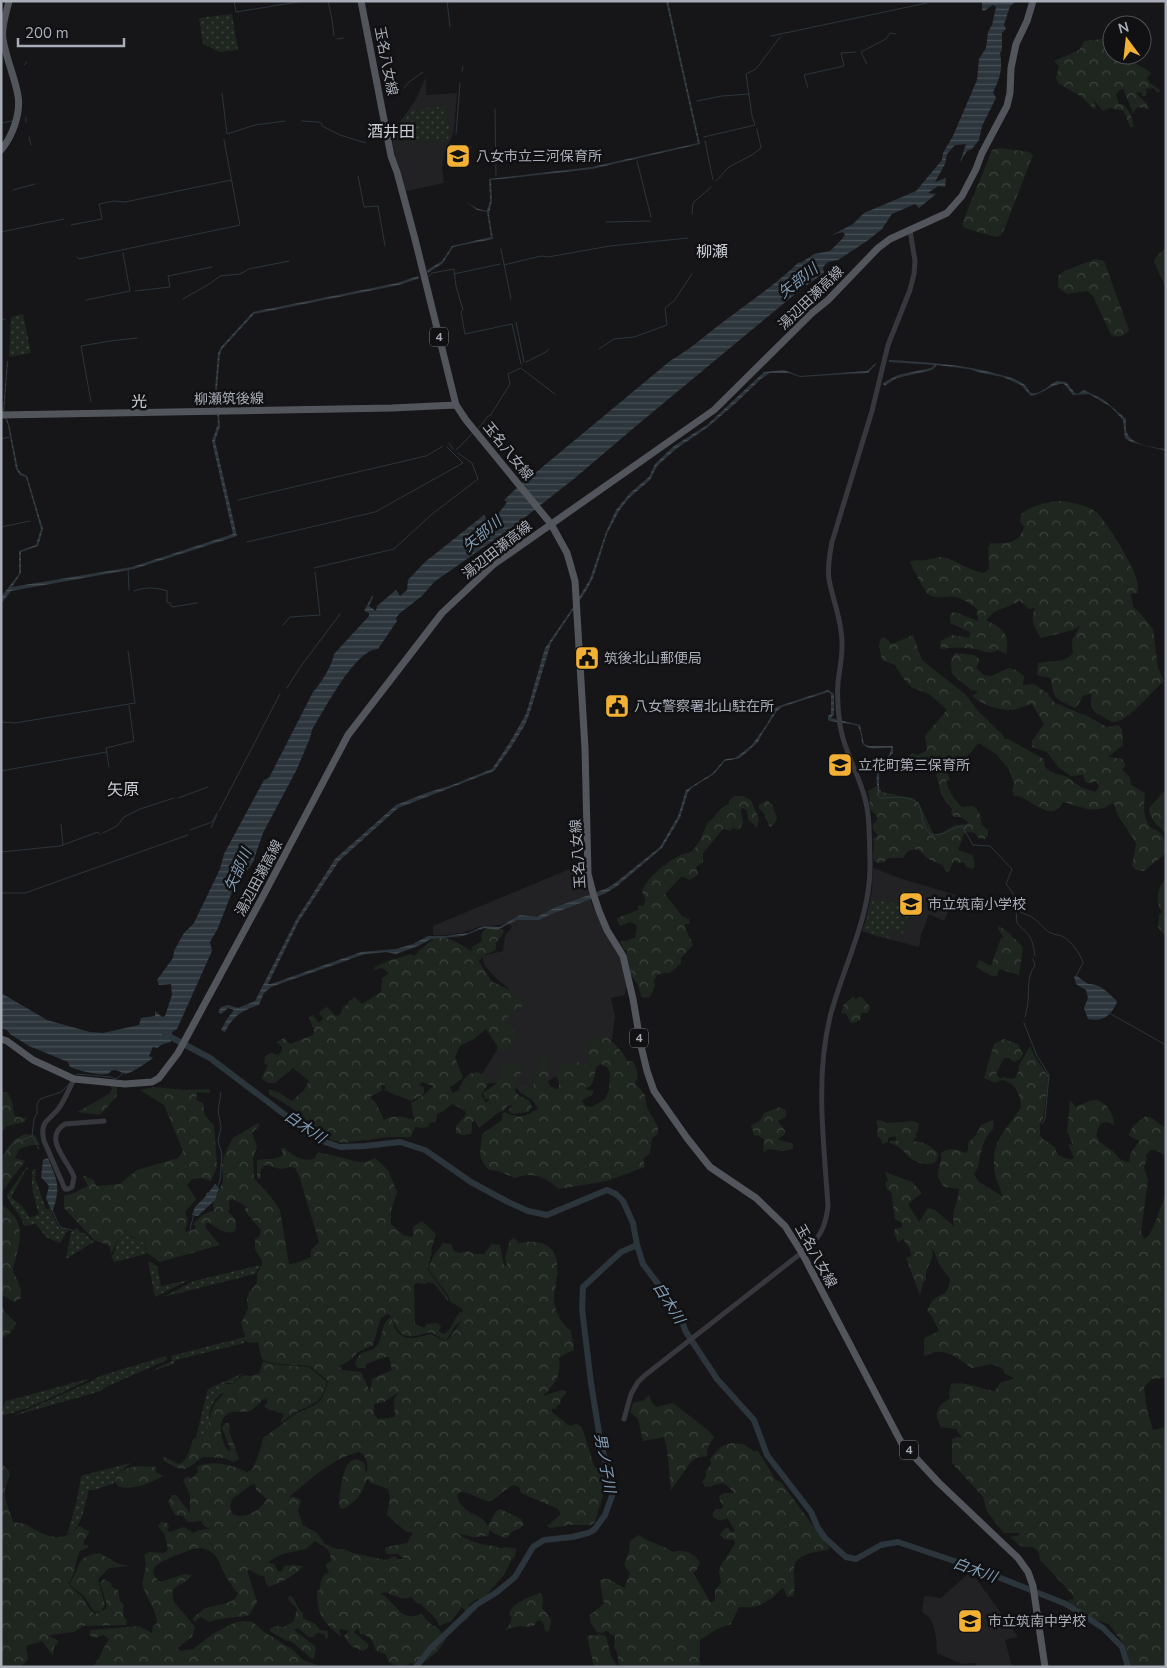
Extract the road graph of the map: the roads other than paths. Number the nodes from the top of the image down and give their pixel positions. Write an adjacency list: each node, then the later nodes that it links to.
1 (8, 1): 4 (main road)
2 (361, 1): 6 (main road, 玉名八女線 / 4)
3 (1033, 1): 5 (main road, 湯辺田瀬高線)
4 (1, 150)
5 (910, 230): 8 (main road, 湯辺田瀬高線); 12 (street)
6 (456, 405): 7 (main road, 柳瀬筑後線); 8 (main road, 玉名八女線 / 4)
7 (1, 414)
8 (550, 522): 10 (main road, 湯辺田瀬高線); 12 (main road, 玉名八女線 / 4)
9 (1, 1039): 10 (main road, 湯辺田瀬高線)
10 (74, 1079): 11 (street)
11 (104, 1121)
12 (802, 1253): 13 (street); 14 (main road, 玉名八女線 / 4)
13 (624, 1419)
14 (1045, 1667)

